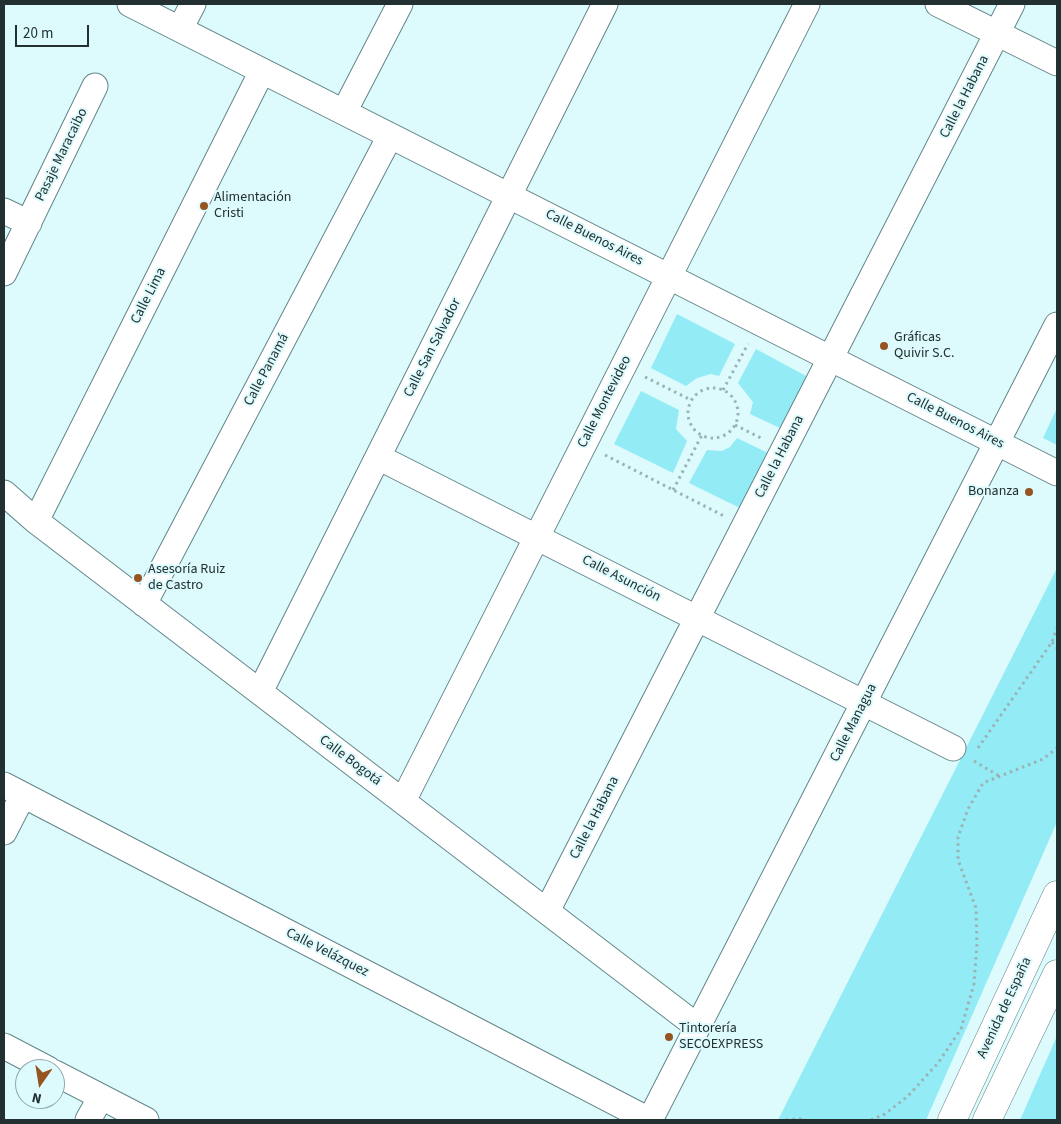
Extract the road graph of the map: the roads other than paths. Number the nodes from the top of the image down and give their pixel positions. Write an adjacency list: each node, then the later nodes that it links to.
1 (130, 4): 8 (street, Calle Buenos Aires)
2 (193, 4): 8 (street)
3 (400, 4): 13 (street)
4 (605, 4): 15 (street, Calle San Salvador)
5 (807, 4): 19 (street, Calle Montevideo)
6 (938, 4): 9 (street)
7 (1012, 4): 9 (street, Calle la Habana)
8 (180, 29): 11 (street, Calle Buenos Aires)
9 (997, 34): 10 (street); 21 (street, Calle la Habana)
10 (1057, 64)
11 (262, 71): 13 (street, Calle Buenos Aires); 26 (street, Calle Lima)
12 (95, 86): 17 (street, Pasaje Maracaibo)
13 (344, 112): 14 (street, Calle Buenos Aires)
14 (390, 136): 15 (street, Calle Buenos Aires); 28 (street, Calle Panamá)
15 (509, 196): 19 (street, Calle Buenos Aires); 23 (street, Calle San Salvador)
16 (4, 211): 17 (street)
17 (29, 223): 18 (street, Pasaje Maracaibo)
18 (4, 274)
19 (669, 276): 21 (street, Calle Buenos Aires); 27 (street, Calle Montevideo)
20 (1057, 325): 22 (street, Calle Managua)
21 (831, 358): 22 (street, Calle Buenos Aires); 29 (street, Calle la Habana)
22 (997, 443): 24 (street, Calle Buenos Aires); 31 (street, Calle Managua)
23 (378, 457): 27 (street, Calle Asunción); 30 (street, Calle San Salvador)
24 (1057, 473)
25 (4, 493): 26 (street, Calle Bogotá)
26 (36, 521): 28 (street, Calle Bogotá)
27 (537, 537): 29 (street, Calle Asunción); 34 (street, Calle Montevideo)
28 (144, 604): 30 (street, Calle Bogotá)
29 (697, 618): 31 (street, Calle Asunción); 37 (street, Calle la Habana)
30 (260, 692): 34 (street, Calle Bogotá)
31 (864, 702): 32 (street, Calle Asunción); 39 (street, Calle Managua)
32 (962, 753)
33 (13, 790): 35 (street); 46 (street, Calle Velázquez)
34 (404, 801): 37 (street, Calle Bogotá)
35 (4, 832)
36 (1057, 895): 47 (main road, Avenida de España)
37 (547, 911): 39 (street, Calle Bogotá)
38 (1057, 974): 48 (main road)
39 (698, 1027): 46 (street, Calle Managua)
40 (4, 1046): 41 (street)
41 (29, 1059)
42 (65, 1078): 43 (street)
43 (101, 1097): 44 (street); 45 (street)
44 (88, 1120)
45 (146, 1120)
46 (650, 1120)
47 (952, 1120)
48 (987, 1120)

